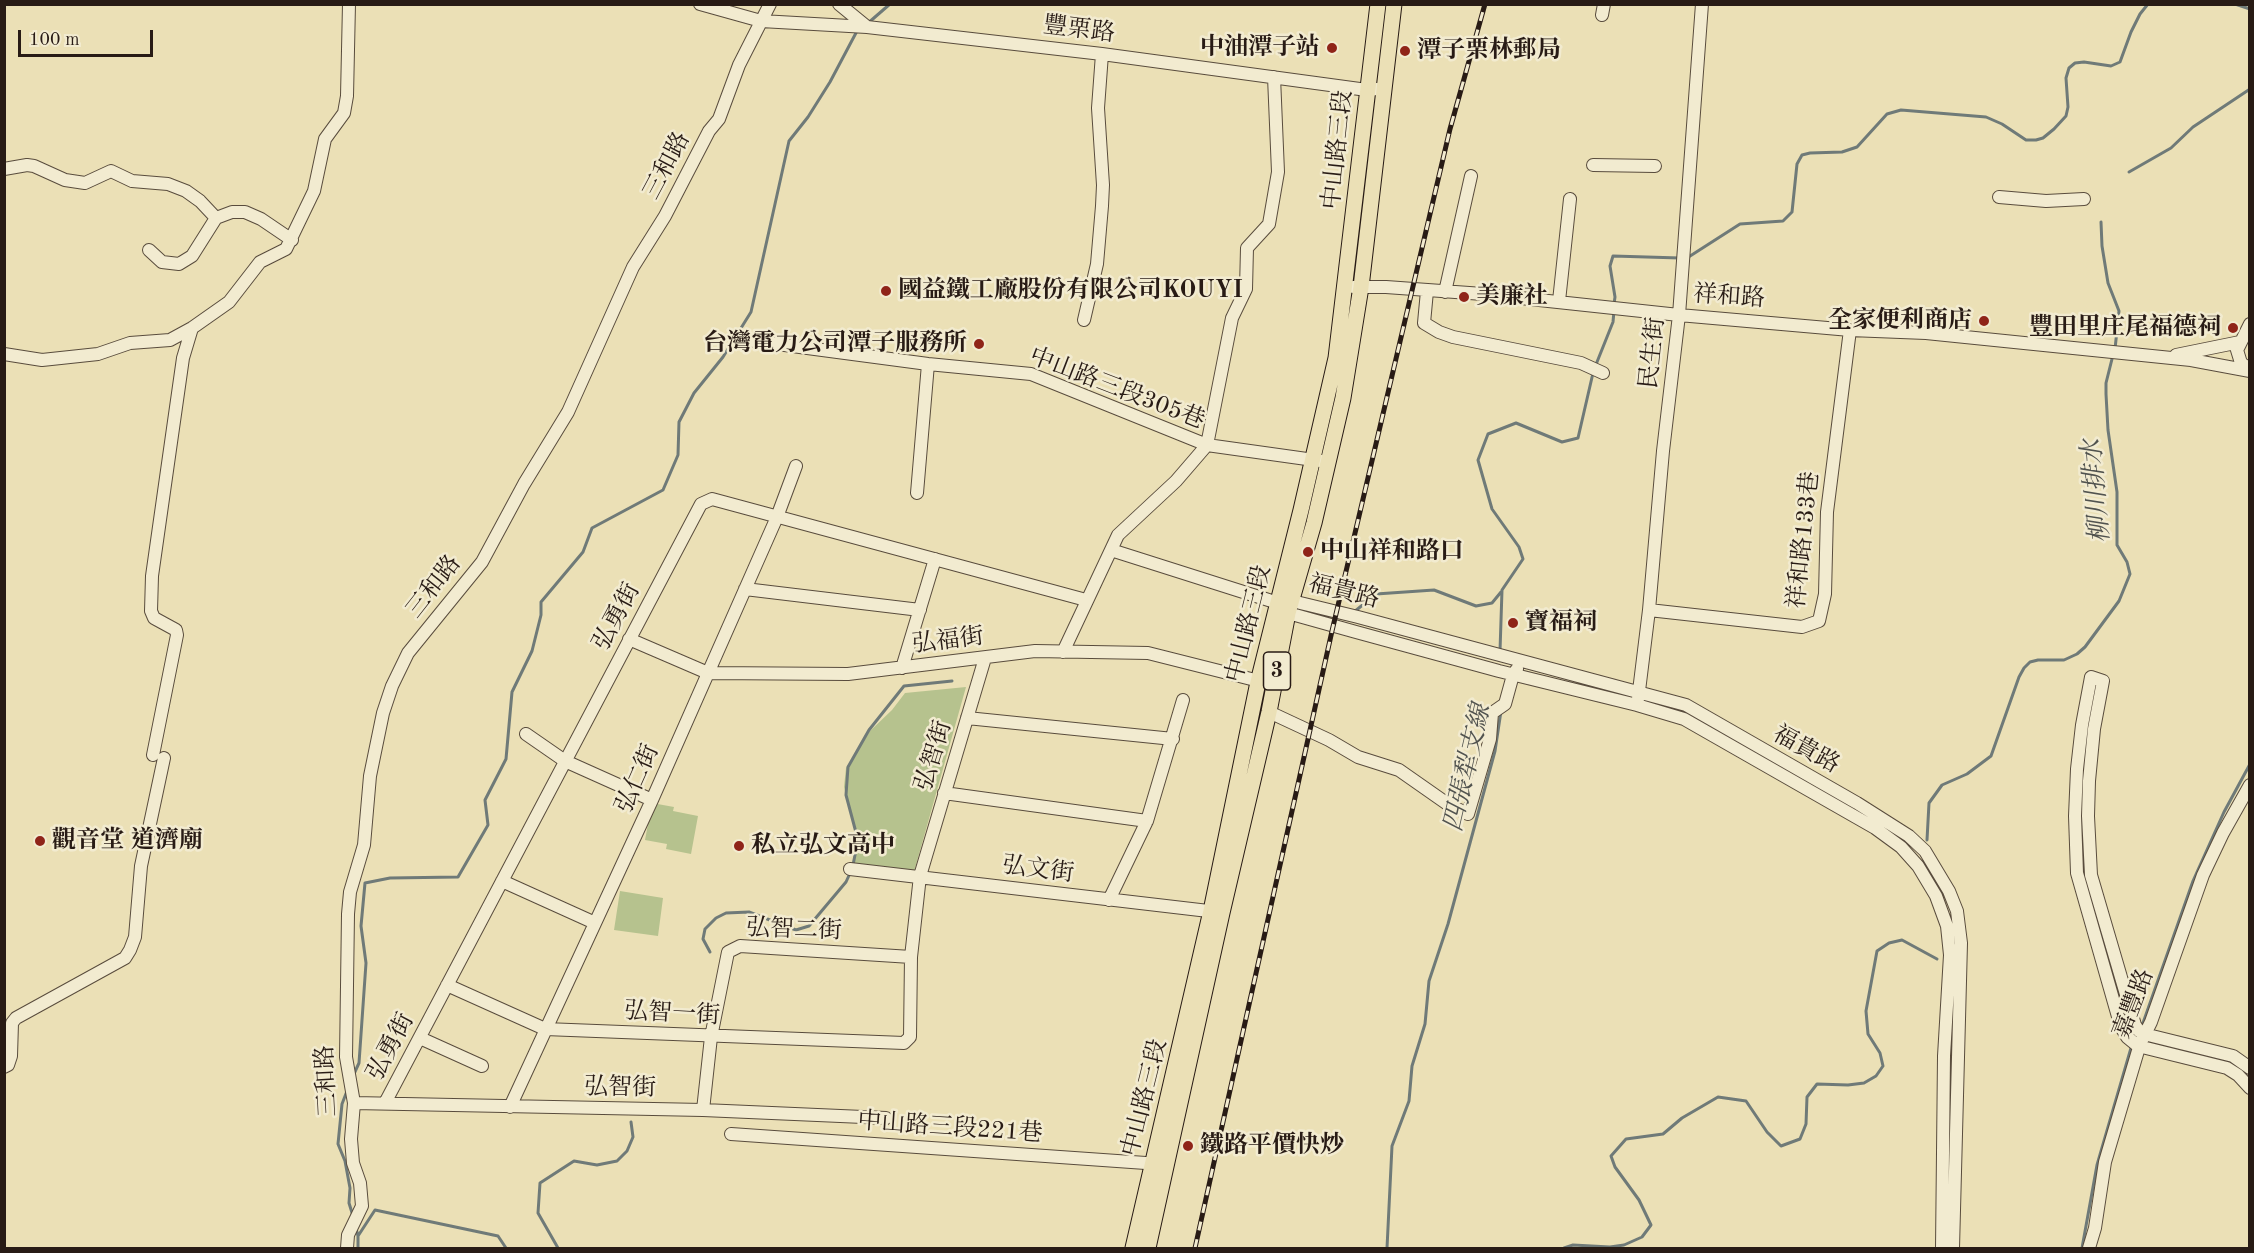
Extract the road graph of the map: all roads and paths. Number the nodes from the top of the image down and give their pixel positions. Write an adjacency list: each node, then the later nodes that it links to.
1 (349, 4): 21 (street)
2 (700, 4): 8 (street, 豐栗路)
3 (770, 4): 8 (street, 三和路)
4 (839, 4): 9 (street)
5 (1378, 4): 12 (main road, 中山路三段 / 3)
6 (1394, 4): 12 (main road, 中山路三段 / 3)
7 (1702, 4): 27 (street, 民生街)
8 (761, 21): 9 (street, 豐栗路); 93 (street, 三和路)
9 (867, 27): 10 (street, 豐栗路)
10 (1102, 54): 11 (street, 豐栗路); 28 (street)
11 (1274, 77): 12 (street, 豐栗路); 39 (street)
12 (1375, 89): 23 (main road, 中山路三段 / 3)
13 (1593, 165): 14 (street)
14 (1655, 166)
15 (4, 169): 20 (street)
16 (1471, 176): 25 (street)
17 (1999, 197): 19 (street)
18 (1570, 199): 26 (street)
19 (2084, 200)
20 (216, 218): 21 (street); 22 (street)
21 (292, 240): 30 (street)
22 (149, 250)
23 (1353, 287): 24 (street, 祥和路); 40 (main road, 中山路三段 / 3); 41 (main road, 中山路三段 / 3)
24 (1427, 291): 25 (street, 祥和路); 37 (street)
25 (1445, 292): 26 (street, 祥和路)
26 (1559, 301): 27 (street, 祥和路)
27 (1679, 315): 31 (street, 祥和路); 51 (street, 民生街)
28 (1084, 320)
29 (2250, 324): 33 (street)
30 (192, 328): 34 (street); 89 (street)
31 (1850, 330): 35 (street, 祥和路); 51 (street, 祥和路133巷)
32 (747, 340): 36 (street, 中山路三段305巷)
33 (2240, 342): 35 (street, 祥和路); 38 (street)
34 (4, 354)
35 (2166, 357): 38 (street, 祥和路)
36 (928, 363): 39 (street, 中山路三段305巷); 43 (street)
37 (1598, 370)
38 (2250, 370)
39 (1207, 445): 40 (street, 中山路三段305巷); 45 (street)
40 (1312, 459): 41 (street, 中山路三段305巷); 49 (main road, 中山路三段 / 3)
41 (1328, 462): 49 (main road, 中山路三段 / 3)
42 (796, 466): 44 (street, 弘仁街)
43 (917, 493)
44 (777, 517): 46 (street, 弘勇街); 47 (street, 弘仁街); 52 (street, 弘勇街)
45 (1110, 550): 48 (street); 49 (street)
46 (935, 559): 48 (street, 弘勇街); 50 (street)
47 (745, 589): 50 (street); 57 (street, 弘仁街)
48 (1086, 600): 53 (street)
49 (1286, 606): 55 (street, 福貴路); 58 (street, 福貴路); 59 (main road, 中山路三段 / 3); 60 (main road, 中山路三段 / 3)
50 (920, 610): 56 (street)
51 (1649, 610): 61 (street, 民生街)
52 (629, 639): 57 (street, 弘福街); 67 (street, 弘勇街)
53 (1063, 652): 54 (street, 弘福街); 59 (street, 弘福街)
54 (985, 658): 56 (street, 弘福街); 64 (street, 弘智街)
55 (1524, 661): 58 (street); 61 (street, 福貴路)
56 (903, 668): 57 (street, 弘福街)
57 (708, 673): 70 (street, 弘仁街)
58 (1513, 675): 61 (street, 福貴路); 63 (street)
59 (1258, 682): 60 (street, 弘福街); 77 (main road, 中山路三段 / 3)
60 (1275, 684): 63 (main road, 中山路三段 / 3)
61 (1638, 698): 103 (street, 福貴路); 104 (street, 福貴路)
62 (1183, 700): 66 (street)
63 (1269, 712): 77 (main road, 中山路三段 / 3)
64 (967, 718): 66 (street); 69 (street, 弘智街)
65 (526, 734): 67 (street)
66 (1173, 739): 71 (street)
67 (565, 761): 70 (street); 75 (street, 弘勇街)
68 (2250, 785): 82 (street, 嘉豐路)
69 (944, 793): 71 (street); 74 (street, 弘智街)
70 (652, 800): 78 (street, 弘仁街)
71 (1147, 821): 76 (street)
72 (2083, 854): 72 (street); 82 (street); 86 (street)
73 (850, 868): 74 (street, 弘文街)
74 (920, 876): 76 (street, 弘文街); 79 (street, 弘智街)
75 (502, 881): 78 (street); 80 (street, 弘勇街)
76 (1109, 900): 77 (street, 弘文街)
77 (1216, 912): 99 (main road, 中山路三段 / 3)
78 (595, 923): 81 (street, 弘仁街)
79 (911, 957): 83 (street, 弘智二街); 85 (street, 弘智街)
80 (447, 985): 81 (street, 弘智一街); 84 (street, 弘勇街)
81 (545, 1029): 83 (street, 弘智一街); 95 (street, 弘仁街)
82 (2144, 1033): 86 (street, 嘉豐路); 87 (street)
83 (711, 1037): 85 (street, 弘智一街); 96 (street, 弘智二街)
84 (420, 1038): 88 (street); 94 (street, 弘勇街)
85 (904, 1043)
86 (2139, 1046): 91 (street); 105 (street, 嘉豐路)
87 (2238, 1059): 90 (street); 91 (street)
88 (482, 1066)
89 (4, 1067)
90 (2250, 1068)
91 (2232, 1071): 92 (street)
92 (2250, 1088)
93 (354, 1103): 94 (street, 弘智街); 100 (street, 三和路)
94 (385, 1103): 95 (street, 弘智街)
95 (510, 1107): 96 (street, 弘智街)
96 (704, 1110): 97 (street, 弘智街)
97 (886, 1118)
98 (731, 1134): 99 (street, 中山路三段221巷)
99 (1160, 1164): 101 (main road, 中山路三段 / 3); 102 (main road, 中山路三段 / 3)
100 (348, 1248)
101 (1133, 1248)
102 (1148, 1248)
103 (1942, 1248)
104 (1953, 1248)
105 (2090, 1248)

